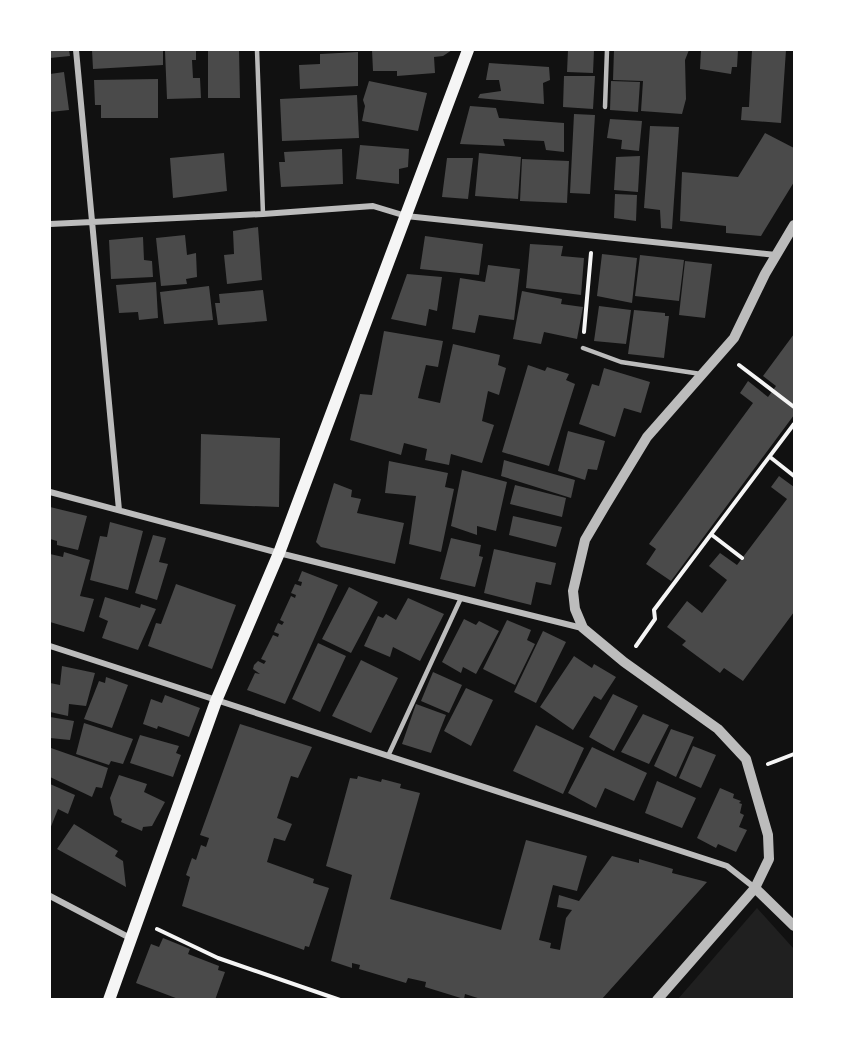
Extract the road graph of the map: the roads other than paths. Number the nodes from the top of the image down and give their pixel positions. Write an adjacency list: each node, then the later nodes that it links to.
1 (76, 50): 8 (street)
2 (257, 50): 6 (lane)
3 (468, 50): 7 (main road)
4 (607, 50): 5 (lane)
5 (605, 107)
6 (264, 214): 7 (street); 8 (street)
7 (406, 216): 11 (street); 16 (main road)
8 (91, 222): 9 (street); 15 (street)
9 (50, 224)
10 (795, 225): 11 (street)
11 (776, 255): 13 (street)
12 (583, 348): 13 (lane)
13 (703, 374): 18 (street)
14 (50, 492): 15 (street)
15 (119, 510): 16 (street)
16 (279, 553): 17 (street); 20 (main road)
17 (461, 598): 18 (street); 21 (lane)
18 (583, 628): 22 (street)
19 (50, 646): 20 (street)
20 (216, 701): 21 (street); 25 (main road)
21 (388, 757): 22 (street)
22 (755, 888): 24 (street); 27 (street)
23 (50, 896): 25 (street)
24 (795, 926)
25 (132, 939): 26 (main road)
26 (109, 999)
27 (657, 999)

